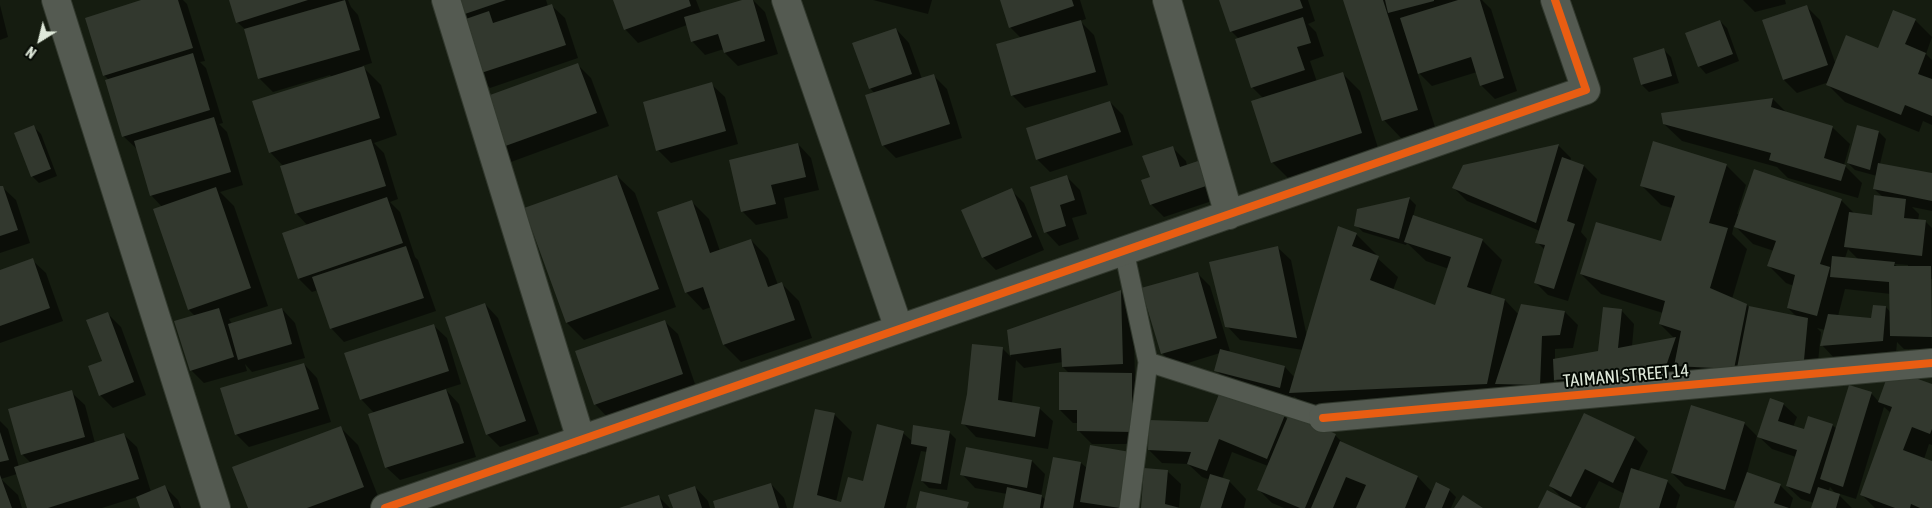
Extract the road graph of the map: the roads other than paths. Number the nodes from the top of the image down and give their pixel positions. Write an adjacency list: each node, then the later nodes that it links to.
1 (56, 0): 13 (street)
2 (446, 0): 12 (street)
3 (786, 0): 8 (street)
4 (1167, 0): 6 (street)
5 (1555, 0): 6 (street)
6 (1229, 215): 7 (street)
7 (1124, 251): 8 (street); 9 (lane)
8 (899, 329): 12 (street)
9 (1148, 362): 11 (lane); 15 (lane)
10 (1932, 363): 11 (street, TAIMANI STREET 14)
11 (1323, 418)
12 (581, 440): 14 (street)
13 (216, 508)
14 (385, 508)
15 (1129, 508)

